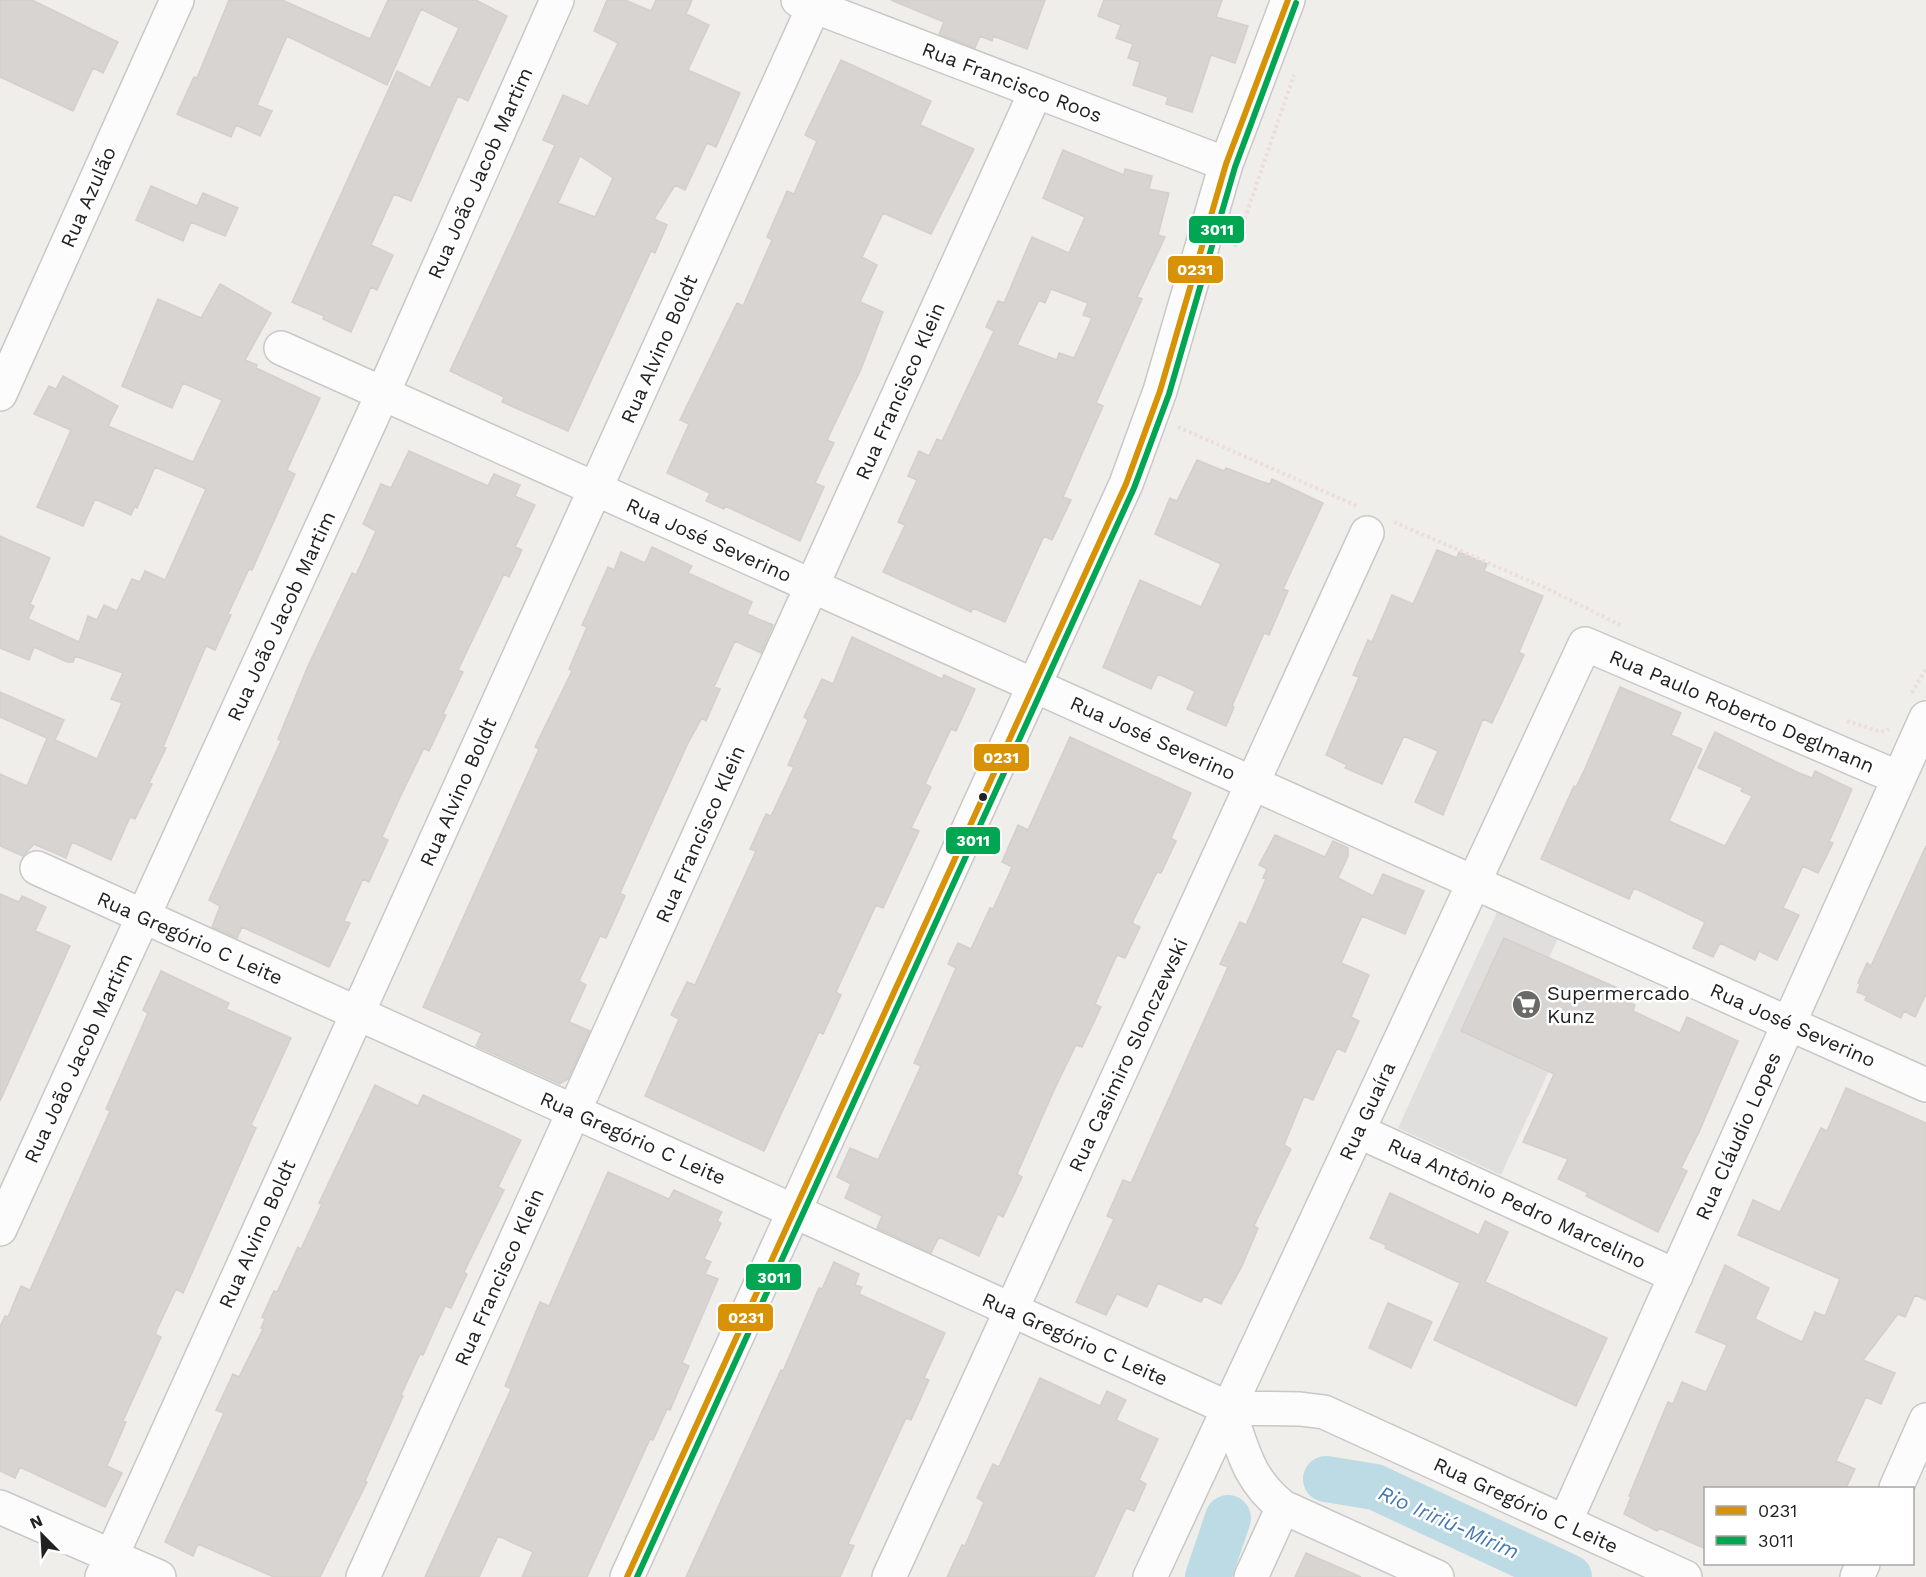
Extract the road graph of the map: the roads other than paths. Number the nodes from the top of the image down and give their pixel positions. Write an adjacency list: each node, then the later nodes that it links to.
1 (177, 0): 9 (street, Rua Azulão)
2 (557, 0): 8 (street, Rua João Jacob Martim)
3 (1288, 0): 6 (street)
4 (806, 3): 5 (street, Rua Francisco Roos); 10 (street, Rua Alvino Boldt)
5 (1036, 91): 6 (street, Rua Francisco Roos); 12 (street, Rua Francisco Klein)
6 (1226, 164): 14 (street)
7 (281, 348): 8 (street, Rua José Severino)
8 (383, 393): 10 (street, Rua José Severino); 20 (street, Rua João Jacob Martim)
9 (0, 394)
10 (595, 489): 12 (street, Rua José Severino); 21 (street, Rua Alvino Boldt)
11 (1370, 520): 17 (street, Rua Casimiro Slonczewski)
12 (812, 586): 14 (street, Rua José Severino); 24 (street, Rua Francisco Klein)
13 (1585, 644): 16 (street, Rua Paulo Roberto Deglmann); 19 (street, Rua Guaíra)
14 (1035, 685): 17 (street, Rua José Severino); 26 (street)
15 (1917, 709): 16 (street, Rua Cláudio Lopes)
16 (1899, 778): 22 (street, Rua Cláudio Lopes)
17 (1253, 783): 19 (street, Rua José Severino); 29 (street, Rua Casimiro Slonczewski)
18 (37, 868): 20 (street, Rua Gregório C Leite)
19 (1474, 882): 22 (street, Rua José Severino); 25 (street, Rua Guaíra)
20 (143, 916): 21 (street, Rua Gregório C Leite); 27 (street, Rua João Jacob Martim)
21 (358, 1014): 24 (street, Rua Gregório C Leite); 36 (street, Rua Alvino Boldt)
22 (1789, 1023): 23 (street, Rua José Severino); 28 (street, Rua Cláudio Lopes)
23 (1926, 1085)
24 (574, 1112): 26 (street, Rua Gregório C Leite); 38 (street, Rua Francisco Klein)
25 (1358, 1131): 28 (street, Rua Antônio Pedro Marcelino); 30 (street, Rua Guaíra)
26 (794, 1212): 29 (street, Rua Gregório C Leite); 39 (street)
27 (0, 1229)
28 (1676, 1276): 35 (street, Rua Cláudio Lopes)
29 (1012, 1310): 30 (street, Rua Gregório C Leite); 40 (street, Rua Casimiro Slonczewski)
30 (1228, 1408): 34 (street); 35 (street, Rua Gregório C Leite); 41 (street, Rua Guaíra)
31 (1926, 1420): 32 (street)
32 (1896, 1487)
33 (0, 1506): 36 (street)
34 (1283, 1507): 42 (street); 43 (street)
35 (1565, 1522): 44 (street, Rua Gregório C Leite)
36 (106, 1566): 37 (street)
37 (159, 1577)
38 (363, 1577)
39 (627, 1577)
40 (889, 1577)
41 (1150, 1577)
42 (1251, 1577)
43 (1437, 1577)
44 (1685, 1577)

